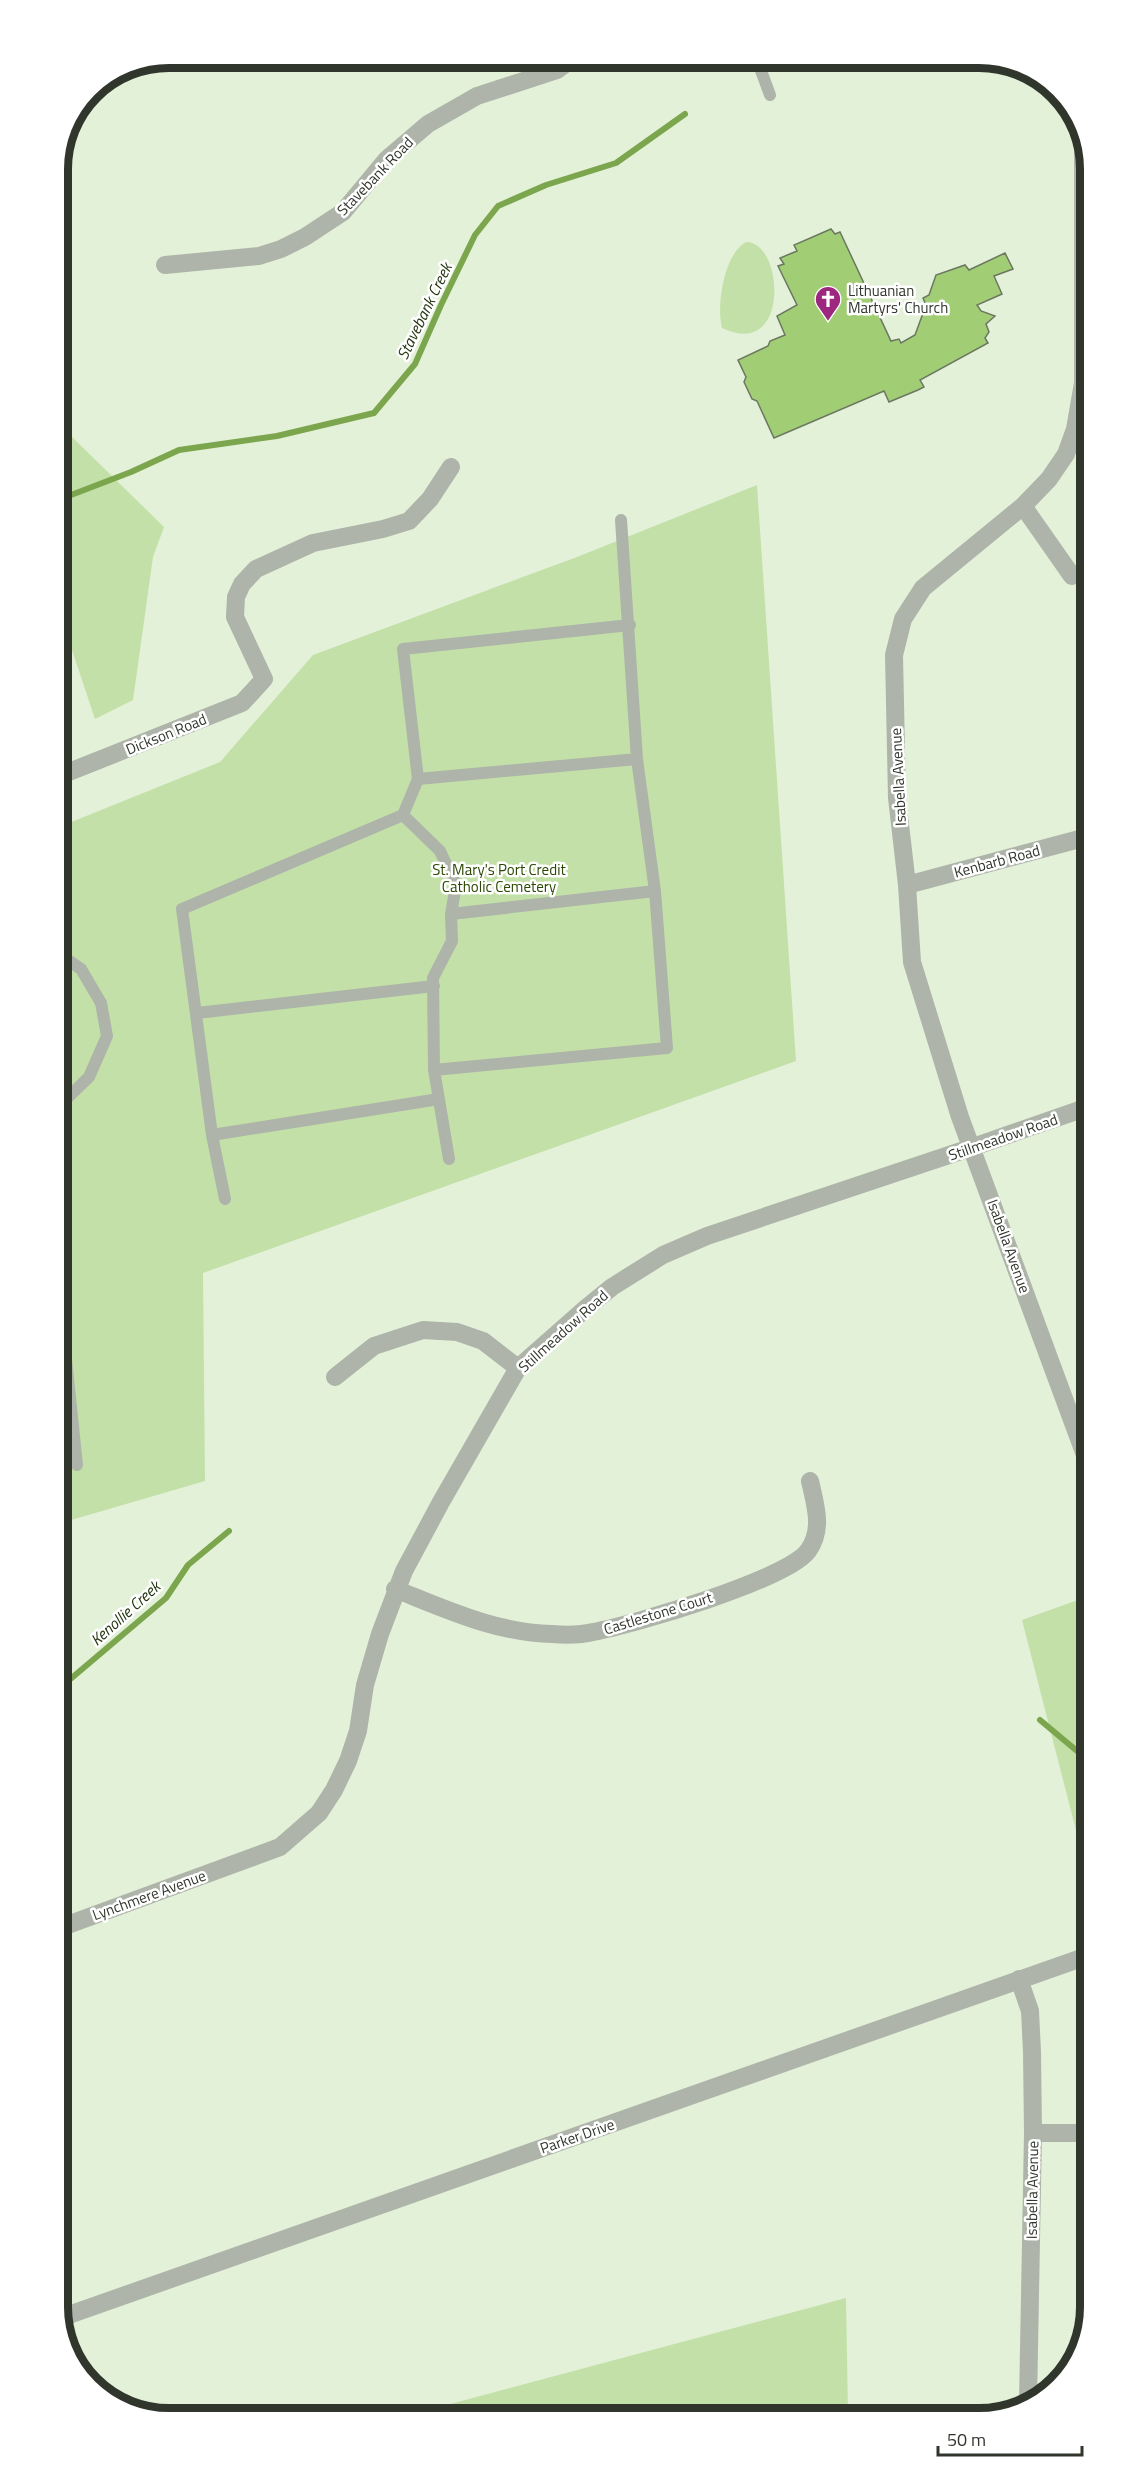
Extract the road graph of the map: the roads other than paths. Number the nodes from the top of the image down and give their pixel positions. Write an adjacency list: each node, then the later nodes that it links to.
1 (559, 68): 4 (street, Stavebank Road)
2 (760, 68): 3 (lane)
3 (770, 95)
4 (165, 265)
5 (1080, 404): 7 (street, Isabella Avenue)
6 (451, 467): 12 (street, Dickson Road)
7 (1023, 506): 9 (street); 16 (street, Isabella Avenue)
8 (621, 520): 10 (lane)
9 (1072, 576)
10 (630, 625): 11 (lane); 13 (lane)
11 (637, 759): 13 (lane); 17 (lane)
12 (68, 772)
13 (418, 778): 14 (lane)
14 (403, 815): 18 (lane); 21 (lane)
15 (1080, 839): 16 (street, Kenbarb Road)
16 (907, 885): 27 (street, Isabella Avenue)
17 (655, 891): 18 (lane); 22 (lane)
18 (451, 914): 20 (lane)
19 (68, 960): 23 (lane)
20 (434, 986): 21 (lane); 22 (lane)
21 (197, 1013): 26 (lane)
22 (434, 1070): 24 (lane)
23 (68, 1097)
24 (439, 1099): 26 (lane); 28 (lane)
25 (1080, 1110): 27 (street, Stillmeadow Road)
26 (212, 1135): 29 (lane)
27 (973, 1147): 30 (street, Stillmeadow Road); 33 (street, Isabella Avenue)
28 (449, 1159)
29 (225, 1199)
30 (518, 1368): 31 (street); 36 (street, Stillmeadow Road)
31 (335, 1377)
32 (68, 1378): 34 (lane)
33 (1080, 1441)
34 (77, 1465)
35 (810, 1481): 36 (street, Castlestone Court)
36 (395, 1589): 37 (street, Stillmeadow Road)
37 (236, 1864): 38 (street, Lynchmere Avenue)
38 (68, 1925)
39 (1080, 1958): 40 (street, Parker Drive)
40 (1019, 1979): 41 (street, Isabella Avenue); 43 (street, Parker Drive)
41 (1033, 2133): 42 (street); 44 (street, Isabella Avenue)
42 (1080, 2133)
43 (68, 2315)
44 (1028, 2396)

